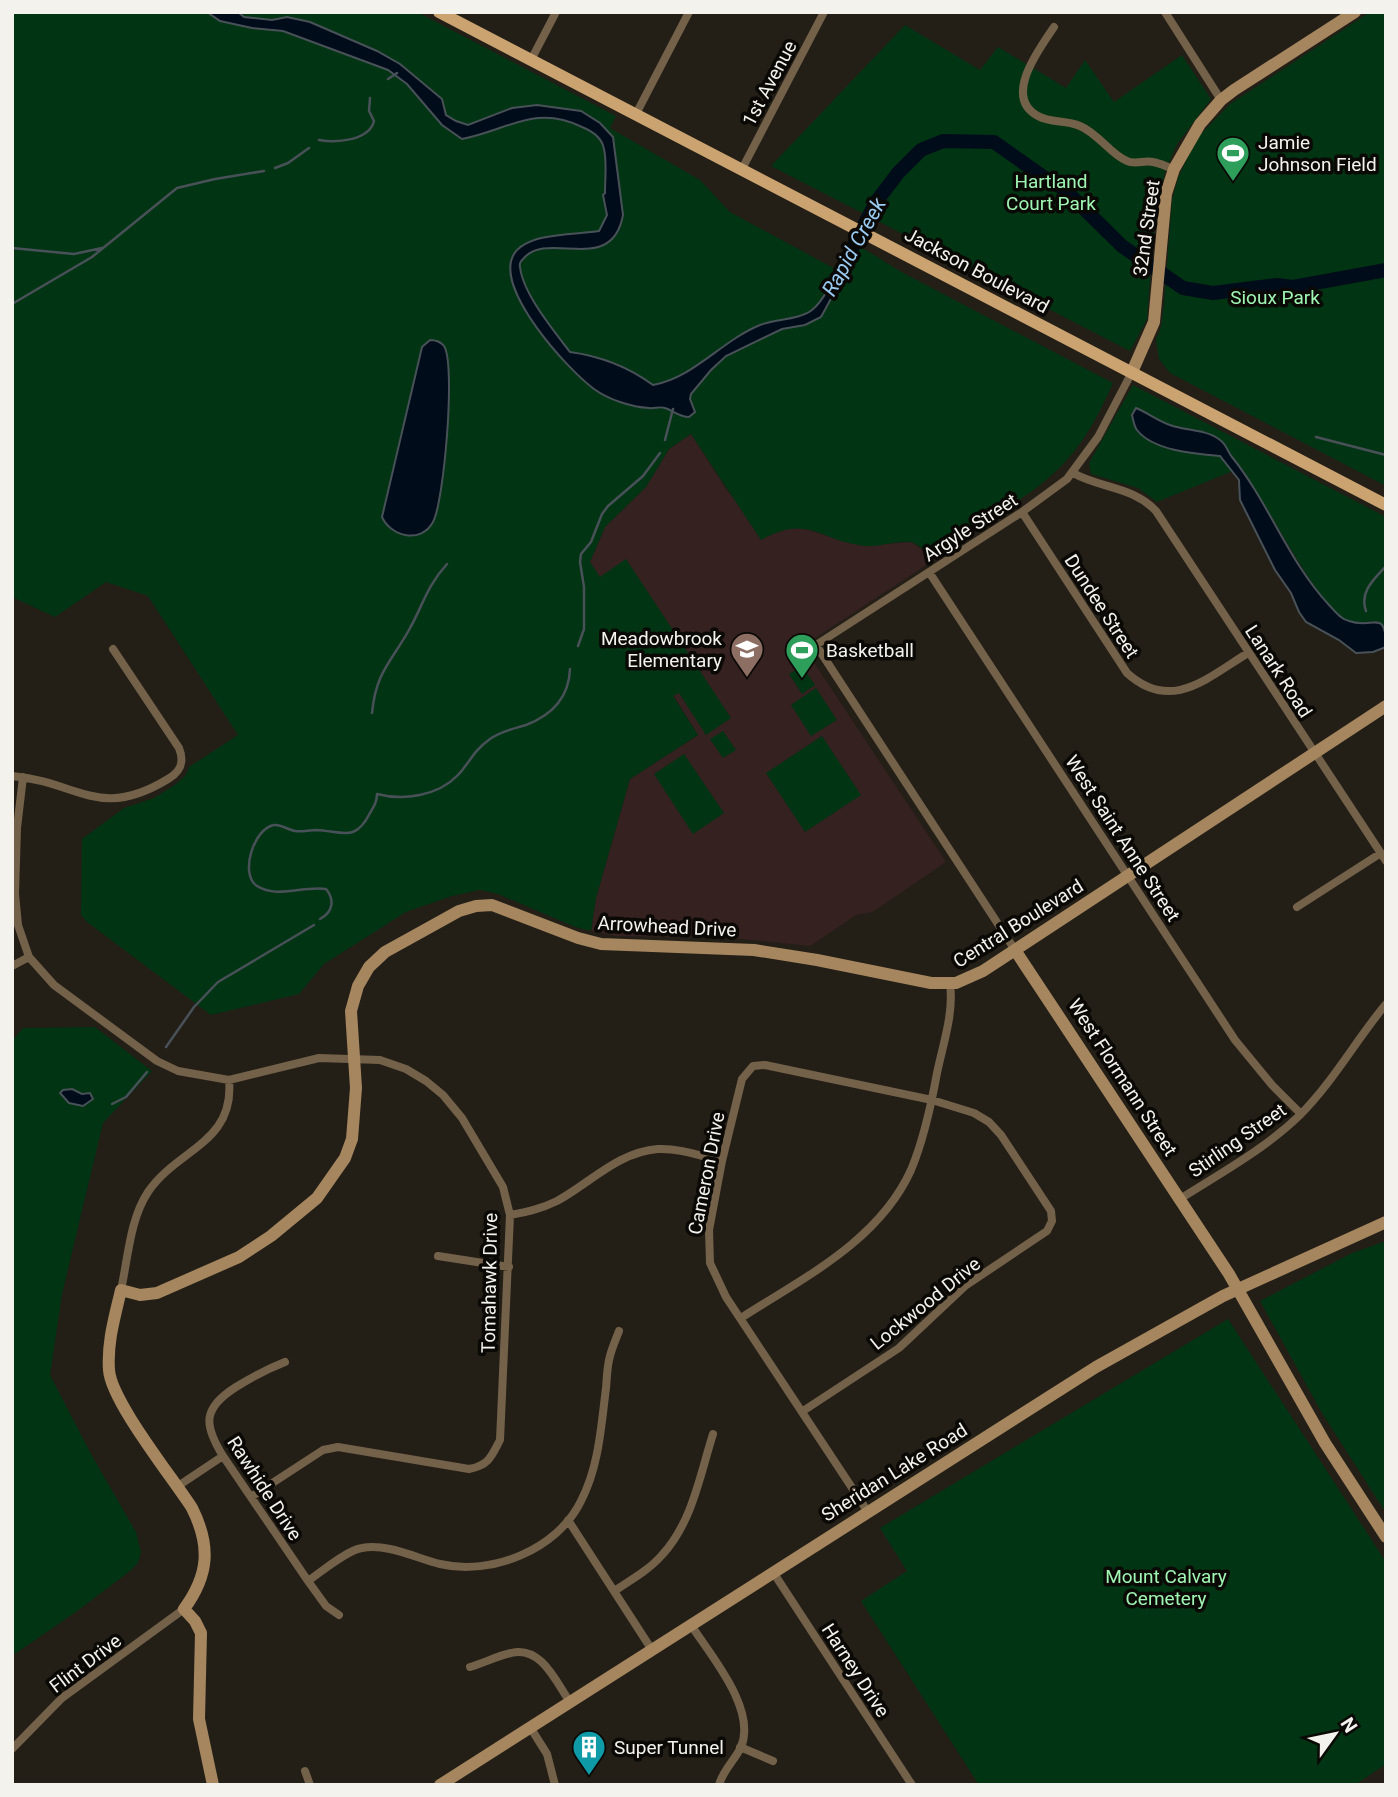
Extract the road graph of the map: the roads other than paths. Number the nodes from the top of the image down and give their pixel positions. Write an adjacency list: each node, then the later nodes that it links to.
1 (439, 12): 8 (main road, Jackson Boulevard)
2 (556, 12): 8 (street)
3 (689, 12): 10 (street)
4 (824, 12): 11 (street, 1st Avenue)
5 (1165, 12): 9 (street)
6 (1352, 13): 9 (street, 32nd Street)
7 (1054, 27): 12 (street)
8 (531, 60): 10 (main road, Jackson Boulevard)
9 (1221, 100): 12 (street, 32nd Street)
10 (636, 114): 11 (main road, Jackson Boulevard)
11 (742, 169): 13 (main road, Jackson Boulevard)
12 (1174, 169): 13 (street, 32nd Street)
13 (1132, 372): 14 (street, 32nd Street); 15 (main road, Jackson Boulevard)
14 (1073, 473): 16 (street, Argyle Street); 20 (street, Lanark Road)
15 (1386, 505)
16 (1022, 512): 17 (street, Argyle Street); 20 (street, Dundee Street)
17 (929, 572): 18 (street, Argyle Street); 26 (street, West Saint Anne Street)
18 (816, 645): 28 (street, West Flormann Street)
19 (113, 649): 24 (street)
20 (1248, 653): 22 (street, Lanark Road)
21 (1386, 706): 22 (street, Central Boulevard)
22 (1314, 754): 25 (street, Lanark Road); 26 (street, Central Boulevard)
23 (12, 776): 24 (street)
24 (23, 777): 29 (street, Tomahawk Drive)
25 (1383, 857): 27 (street)
26 (1128, 876): 28 (street, Central Boulevard); 36 (street, West Saint Anne Street)
27 (1297, 907)
28 (1016, 950): 31 (street, Central Boulevard); 38 (street, West Flormann Street)
29 (29, 957): 30 (street); 34 (street, Tomahawk Drive)
30 (12, 966)
31 (950, 984): 33 (street, Arrowhead Drive); 35 (street, Central Boulevard)
32 (1386, 1004): 36 (street, Stirling Street)
33 (354, 1057): 34 (street, Tomahawk Drive); 39 (street, Tomahawk Drive); 44 (street, Arrowhead Drive)
34 (229, 1080): 44 (street)
35 (932, 1100): 37 (street, Cameron Drive); 45 (street, Central Boulevard); 48 (street, Lockwood Drive)
36 (1301, 1114): 38 (street, Stirling Street)
37 (722, 1161): 39 (street); 45 (street, Cameron Drive)
38 (1180, 1199): 43 (street, West Flormann Street)
39 (510, 1215): 42 (street, Tomahawk Drive)
40 (1386, 1222): 43 (street, Sheridan Lake Road)
41 (438, 1256): 42 (street)
42 (509, 1267): 52 (street, Tomahawk Drive)
43 (1238, 1289): 53 (street, Sheridan Lake Road); 55 (street, West Flormann Street)
44 (121, 1290): 51 (street)
45 (741, 1318): 48 (street, Cameron Drive)
46 (619, 1331): 54 (street)
47 (285, 1362): 50 (street, Rawhide Drive)
48 (803, 1411): 53 (street, Cameron Drive)
49 (713, 1434): 58 (street)
50 (223, 1456): 51 (street); 52 (street, Rawhide Drive)
51 (178, 1486): 59 (street)
52 (251, 1497): 57 (street, Rawhide Drive)
53 (868, 1512): 56 (street, Sheridan Lake Road)
54 (568, 1520): 57 (street); 58 (street)
55 (1386, 1537)
56 (773, 1573): 61 (street, Sheridan Lake Road); 75 (street, Harney Drive)
57 (307, 1581): 60 (street, Rawhide Drive)
58 (614, 1591): 62 (street)
59 (184, 1609): 67 (street, Flint Drive); 70 (street)
60 (339, 1615)
61 (691, 1625): 62 (street, Sheridan Lake Road); 66 (street)
62 (652, 1650): 64 (street, Sheridan Lake Road)
63 (470, 1667): 64 (street)
64 (570, 1702): 65 (street, Sheridan Lake Road)
65 (530, 1727): 72 (street, Sheridan Lake Road); 73 (street)
66 (740, 1747): 68 (street); 74 (street)
67 (12, 1749)
68 (773, 1761)
69 (305, 1771): 71 (street)
70 (213, 1785)
71 (310, 1785)
72 (440, 1785)
73 (555, 1785)
74 (719, 1785)
75 (912, 1785)

